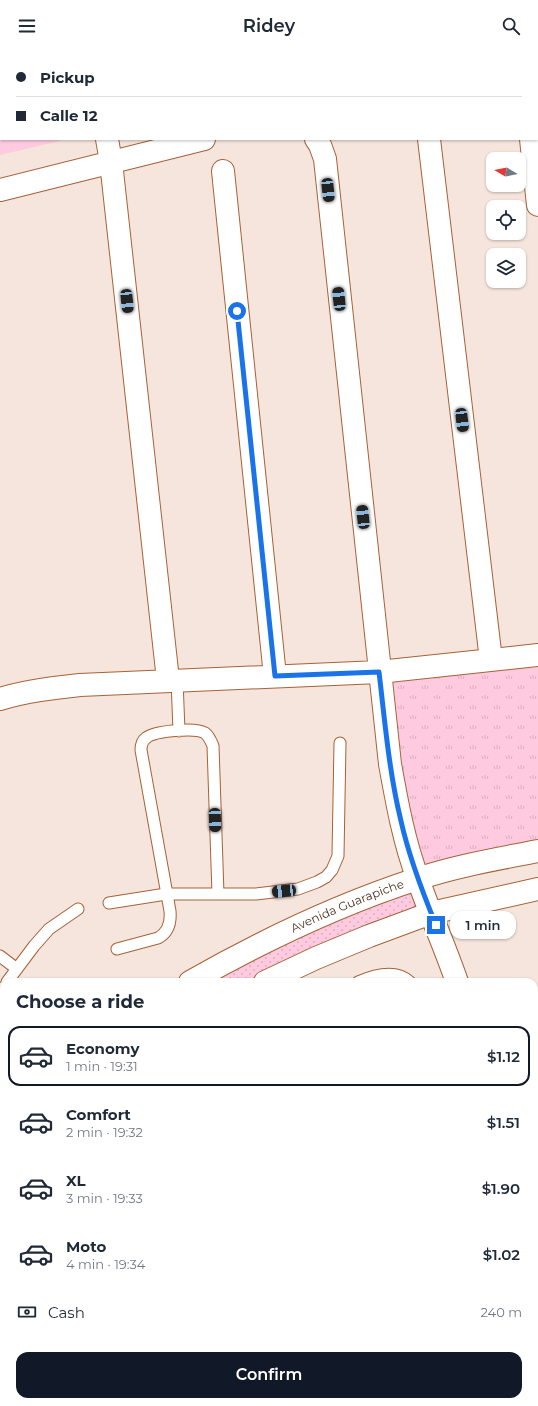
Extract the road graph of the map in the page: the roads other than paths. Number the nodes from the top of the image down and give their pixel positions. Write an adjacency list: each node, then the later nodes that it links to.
1 (107, 140): 6 (street)
2 (200, 140): 6 (street)
3 (317, 140): 12 (street)
4 (429, 140): 11 (street)
5 (531, 140): 9 (street)
6 (111, 162): 8 (street); 14 (street)
7 (223, 171): 13 (street)
8 (0, 190)
9 (538, 205)
10 (538, 655): 11 (street)
11 (491, 660): 12 (street)
12 (379, 672): 13 (street); 19 (street)
13 (275, 676): 14 (street)
14 (172, 680): 15 (street); 16 (lane)
15 (0, 699)
16 (179, 731): 21 (lane); 22 (lane)
17 (340, 742): 22 (lane)
18 (538, 851): 19 (street, Avenida Guarapiche)
19 (417, 879): 25 (street); 30 (street, Avenida Guarapiche)
20 (538, 888): 25 (street)
21 (166, 894): 22 (lane); 23 (lane); 26 (lane)
22 (218, 894)
23 (109, 903)
24 (78, 909): 28 (lane)
25 (431, 913): 31 (street); 34 (street)
26 (117, 949)
27 (0, 956): 28 (lane)
28 (17, 969): 29 (lane)
29 (10, 978)
30 (197, 978)
31 (274, 978)
32 (371, 978): 33 (lane)
33 (406, 978)
34 (456, 978)

